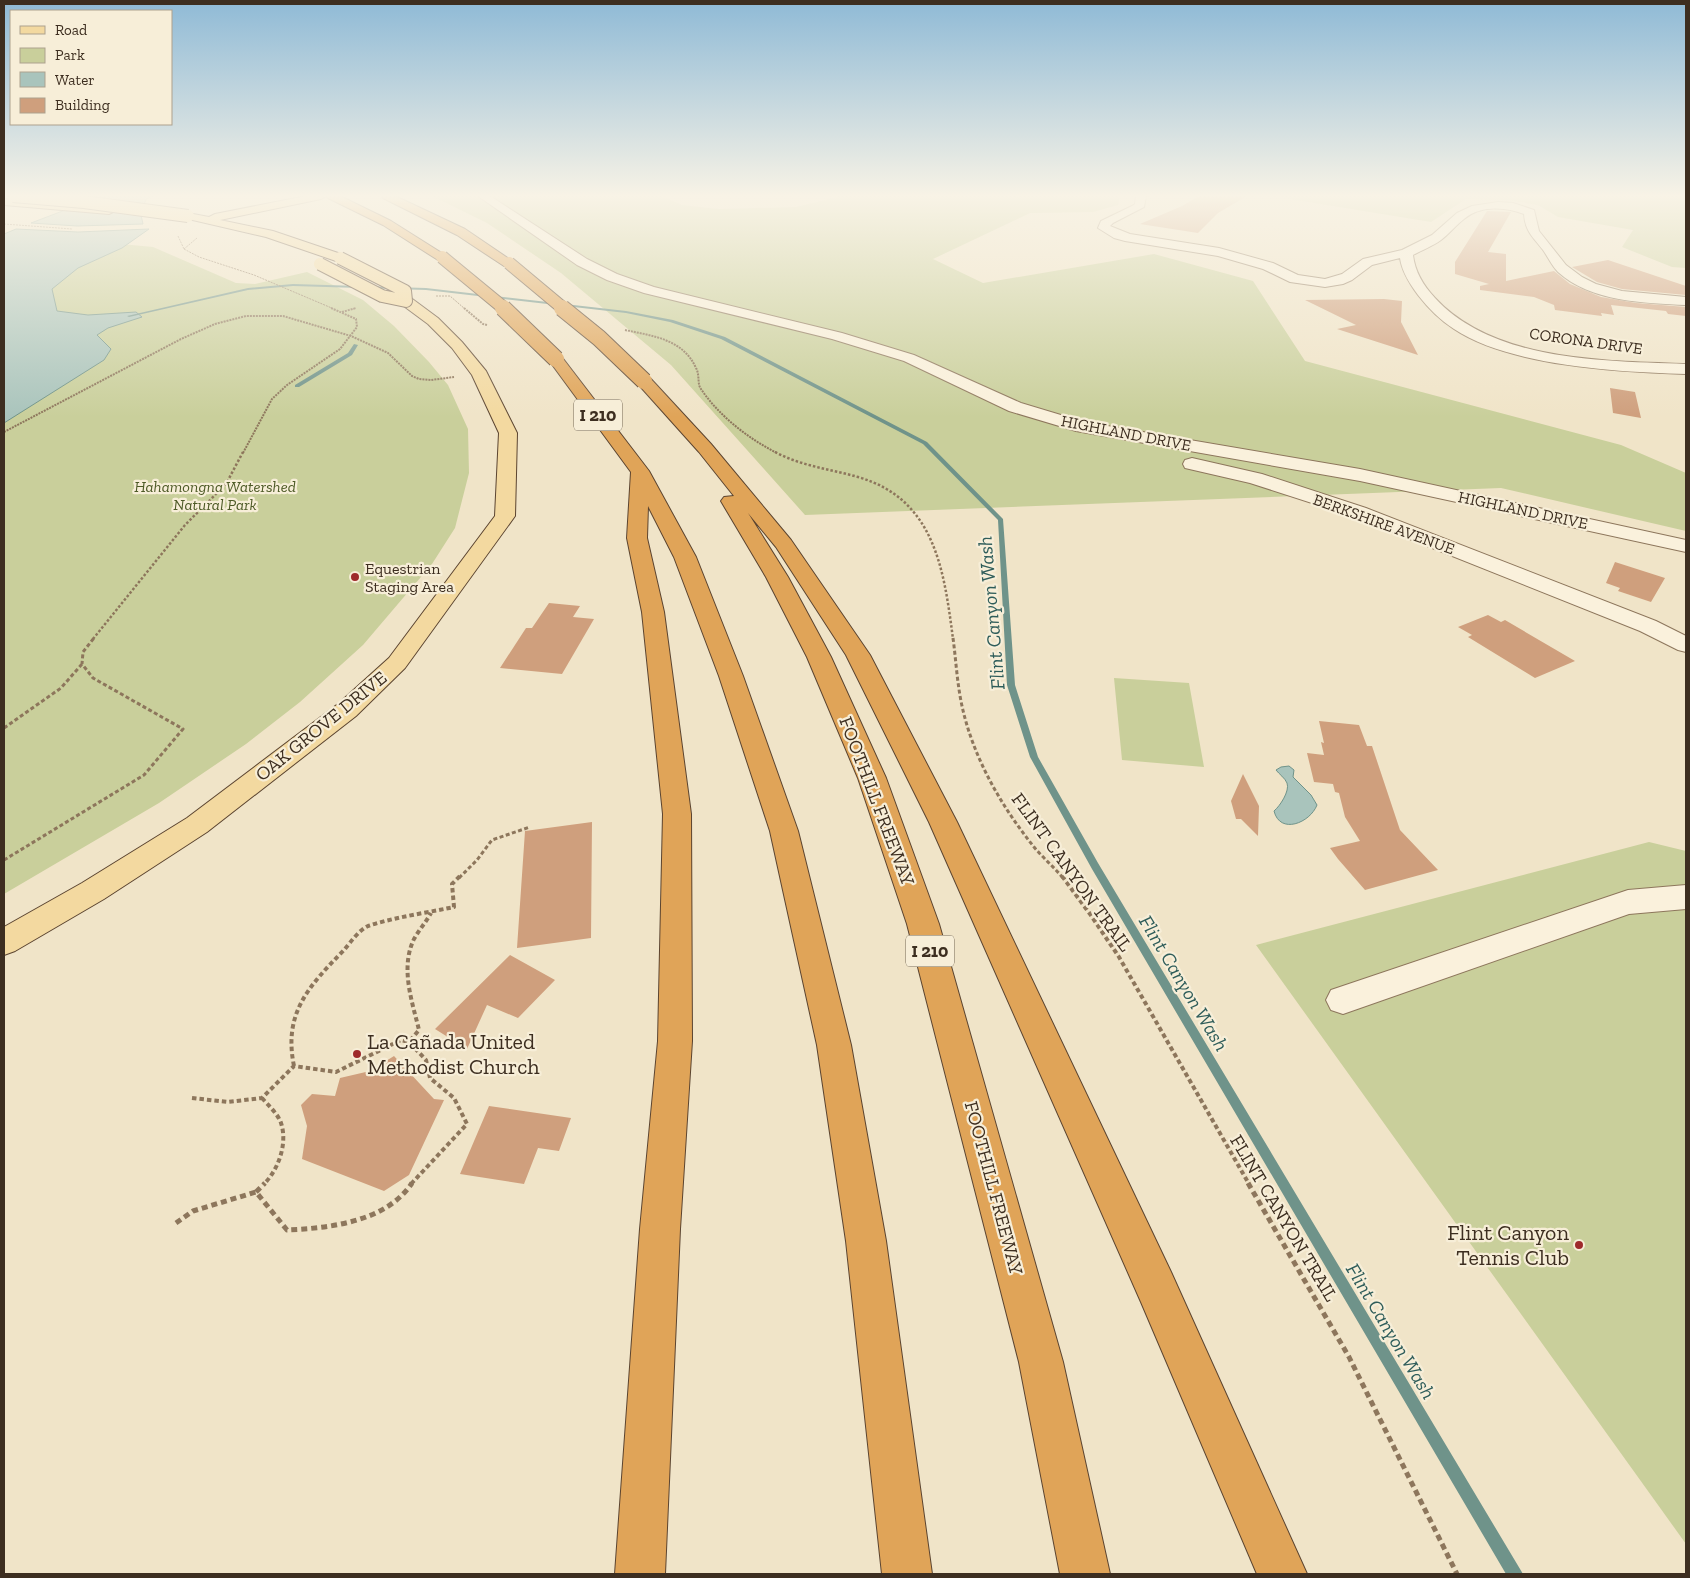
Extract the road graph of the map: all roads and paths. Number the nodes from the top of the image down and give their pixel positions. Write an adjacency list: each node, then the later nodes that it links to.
1 (237, 270): 16 (path)
2 (331, 270): 13 (main road, OAK GROVE DRIVE, bridge)
3 (363, 270): 13 (main road, OAK GROVE DRIVE, bridge)
4 (457, 270): 22 (highway, I 210, bridge)
5 (517, 270): 19 (highway, FOOTHILL FREEWAY / I 210, bridge)
6 (597, 270): 20 (street, HIGHLAND DRIVE)
7 (1276, 270): 8 (street)
8 (1356, 270)
9 (1409, 270): 17 (street, CORONA DRIVE)
10 (1564, 270): 12 (street)
11 (433, 296): 14 (path)
12 (1686, 300)
13 (406, 301): 18 (main road, OAK GROVE DRIVE)
14 (491, 325)
15 (620, 328): 43 (path, FLINT CANYON TRAIL)
16 (351, 336): 18 (path); 21 (path); 25 (path)
17 (1686, 369)
18 (480, 374): 31 (main road, OAK GROVE DRIVE)
19 (644, 381): 41 (highway, FOOTHILL FREEWAY / I 210); 42 (highway)
20 (1082, 427): 23 (street, HIGHLAND DRIVE); 24 (street, BERKSHIRE AVENUE)
21 (4, 432)
22 (640, 471): 39 (highway); 40 (highway, I 210)
23 (1686, 546)
24 (1686, 645)
25 (82, 664): 26 (path); 28 (path)
26 (4, 728)
27 (530, 826): 30 (path)
28 (4, 860)
29 (1686, 897): 32 (street)
30 (431, 913): 33 (path); 34 (path)
31 (4, 942)
32 (1343, 1000)
33 (409, 1042): 34 (path); 37 (path)
34 (294, 1066): 36 (path)
35 (192, 1098): 36 (path)
36 (262, 1098): 37 (path)
37 (256, 1192): 38 (path)
38 (176, 1223)
39 (640, 1574)
40 (907, 1574)
41 (1085, 1574)
42 (1282, 1574)
43 (1458, 1574)

